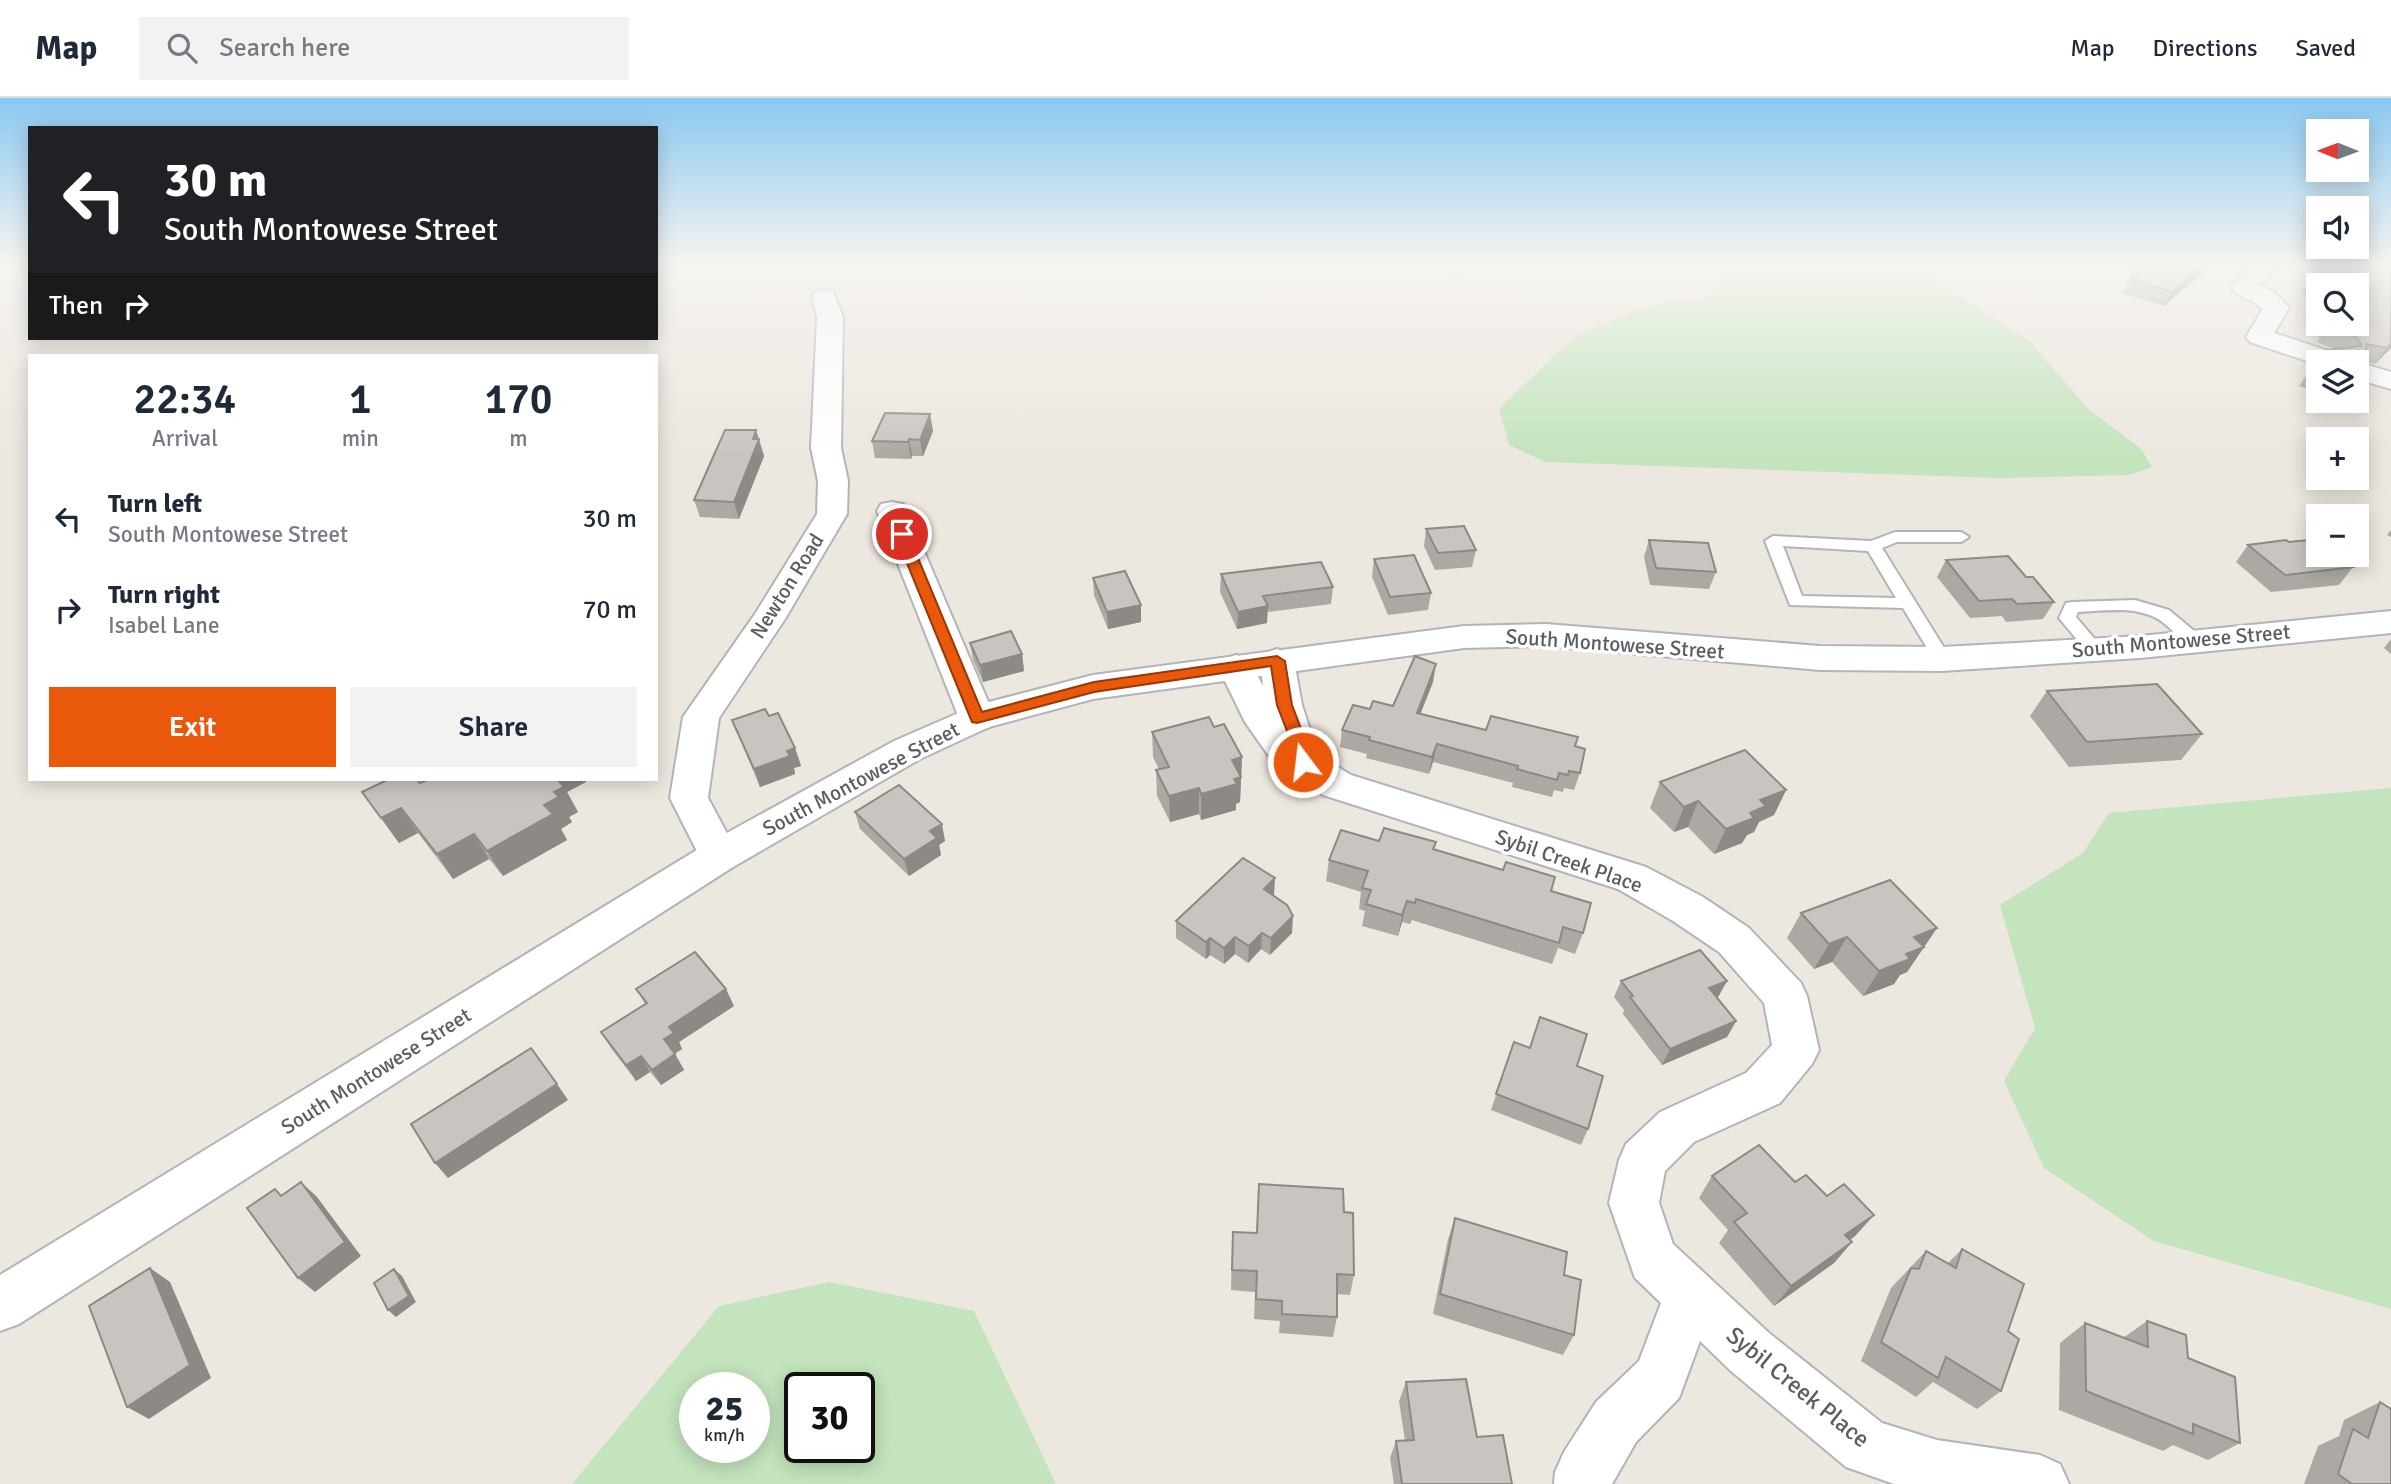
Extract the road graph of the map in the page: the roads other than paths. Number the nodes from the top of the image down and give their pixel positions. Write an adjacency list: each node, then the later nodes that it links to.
1 (830, 328): 16 (street, Newton Road)
2 (2264, 328): 3 (street)
3 (2306, 352)
4 (2369, 374): 5 (street)
5 (2391, 381)
6 (892, 511): 14 (street)
7 (1961, 537): 8 (lane)
8 (1873, 546): 9 (lane); 9 (lane)
9 (1908, 603): 11 (lane)
10 (2391, 622): 11 (street, South Montowese Street)
11 (1942, 660): 12 (street, South Montowese Street)
12 (1277, 661): 13 (street, South Montowese Street); 15 (street)
13 (1236, 667): 14 (street, South Montowese Street); 15 (street, Sybil Creek Place)
14 (977, 718): 16 (street, South Montowese Street)
15 (1303, 762): 17 (street, Sybil Creek Place)
16 (719, 856): 18 (street, South Montowese Street)
17 (1690, 1296): 19 (street); 20 (street, Sybil Creek Place)
18 (0, 1305)
19 (1583, 1484)
20 (2040, 1484)

